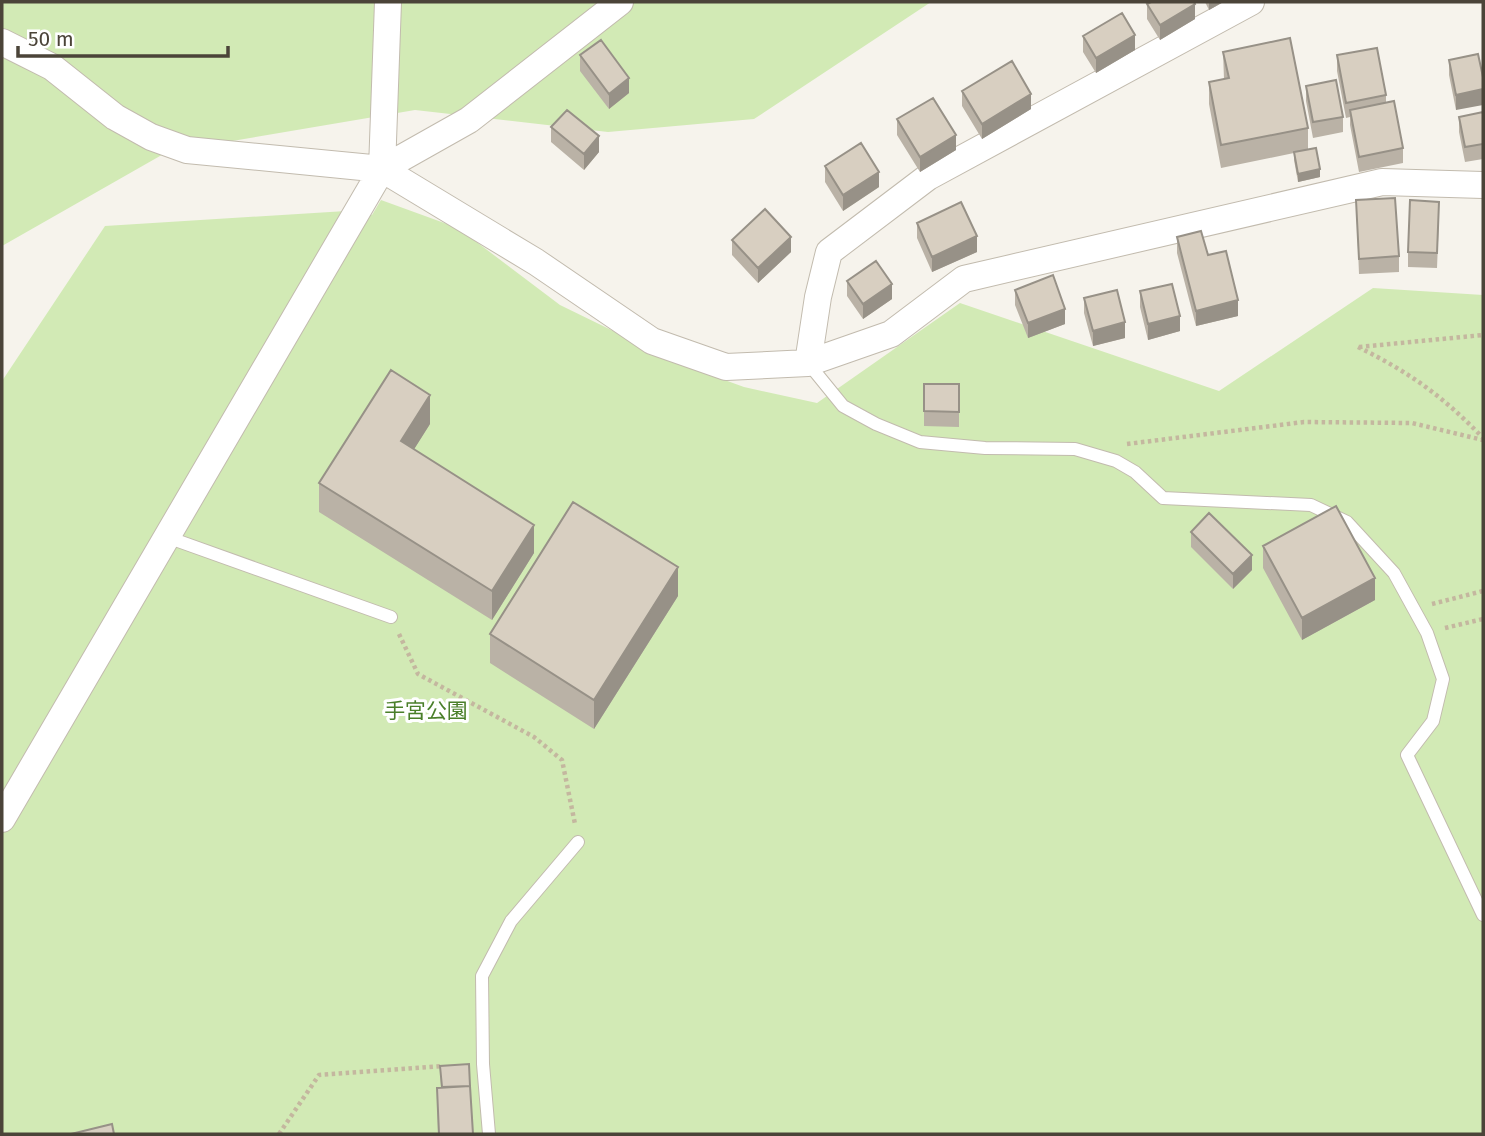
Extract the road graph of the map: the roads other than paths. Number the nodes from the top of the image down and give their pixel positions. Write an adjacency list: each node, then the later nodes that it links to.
1 (388, 2): 5 (street)
2 (620, 2): 5 (street)
3 (1251, 2): 7 (street)
4 (2, 42): 5 (street)
5 (382, 169): 7 (street); 8 (street)
6 (1483, 185): 7 (street)
7 (808, 363): 12 (lane)
8 (167, 537): 9 (lane); 10 (street)
9 (391, 617)
10 (2, 819)
11 (578, 842): 13 (lane)
12 (1483, 915)
13 (489, 1134)

